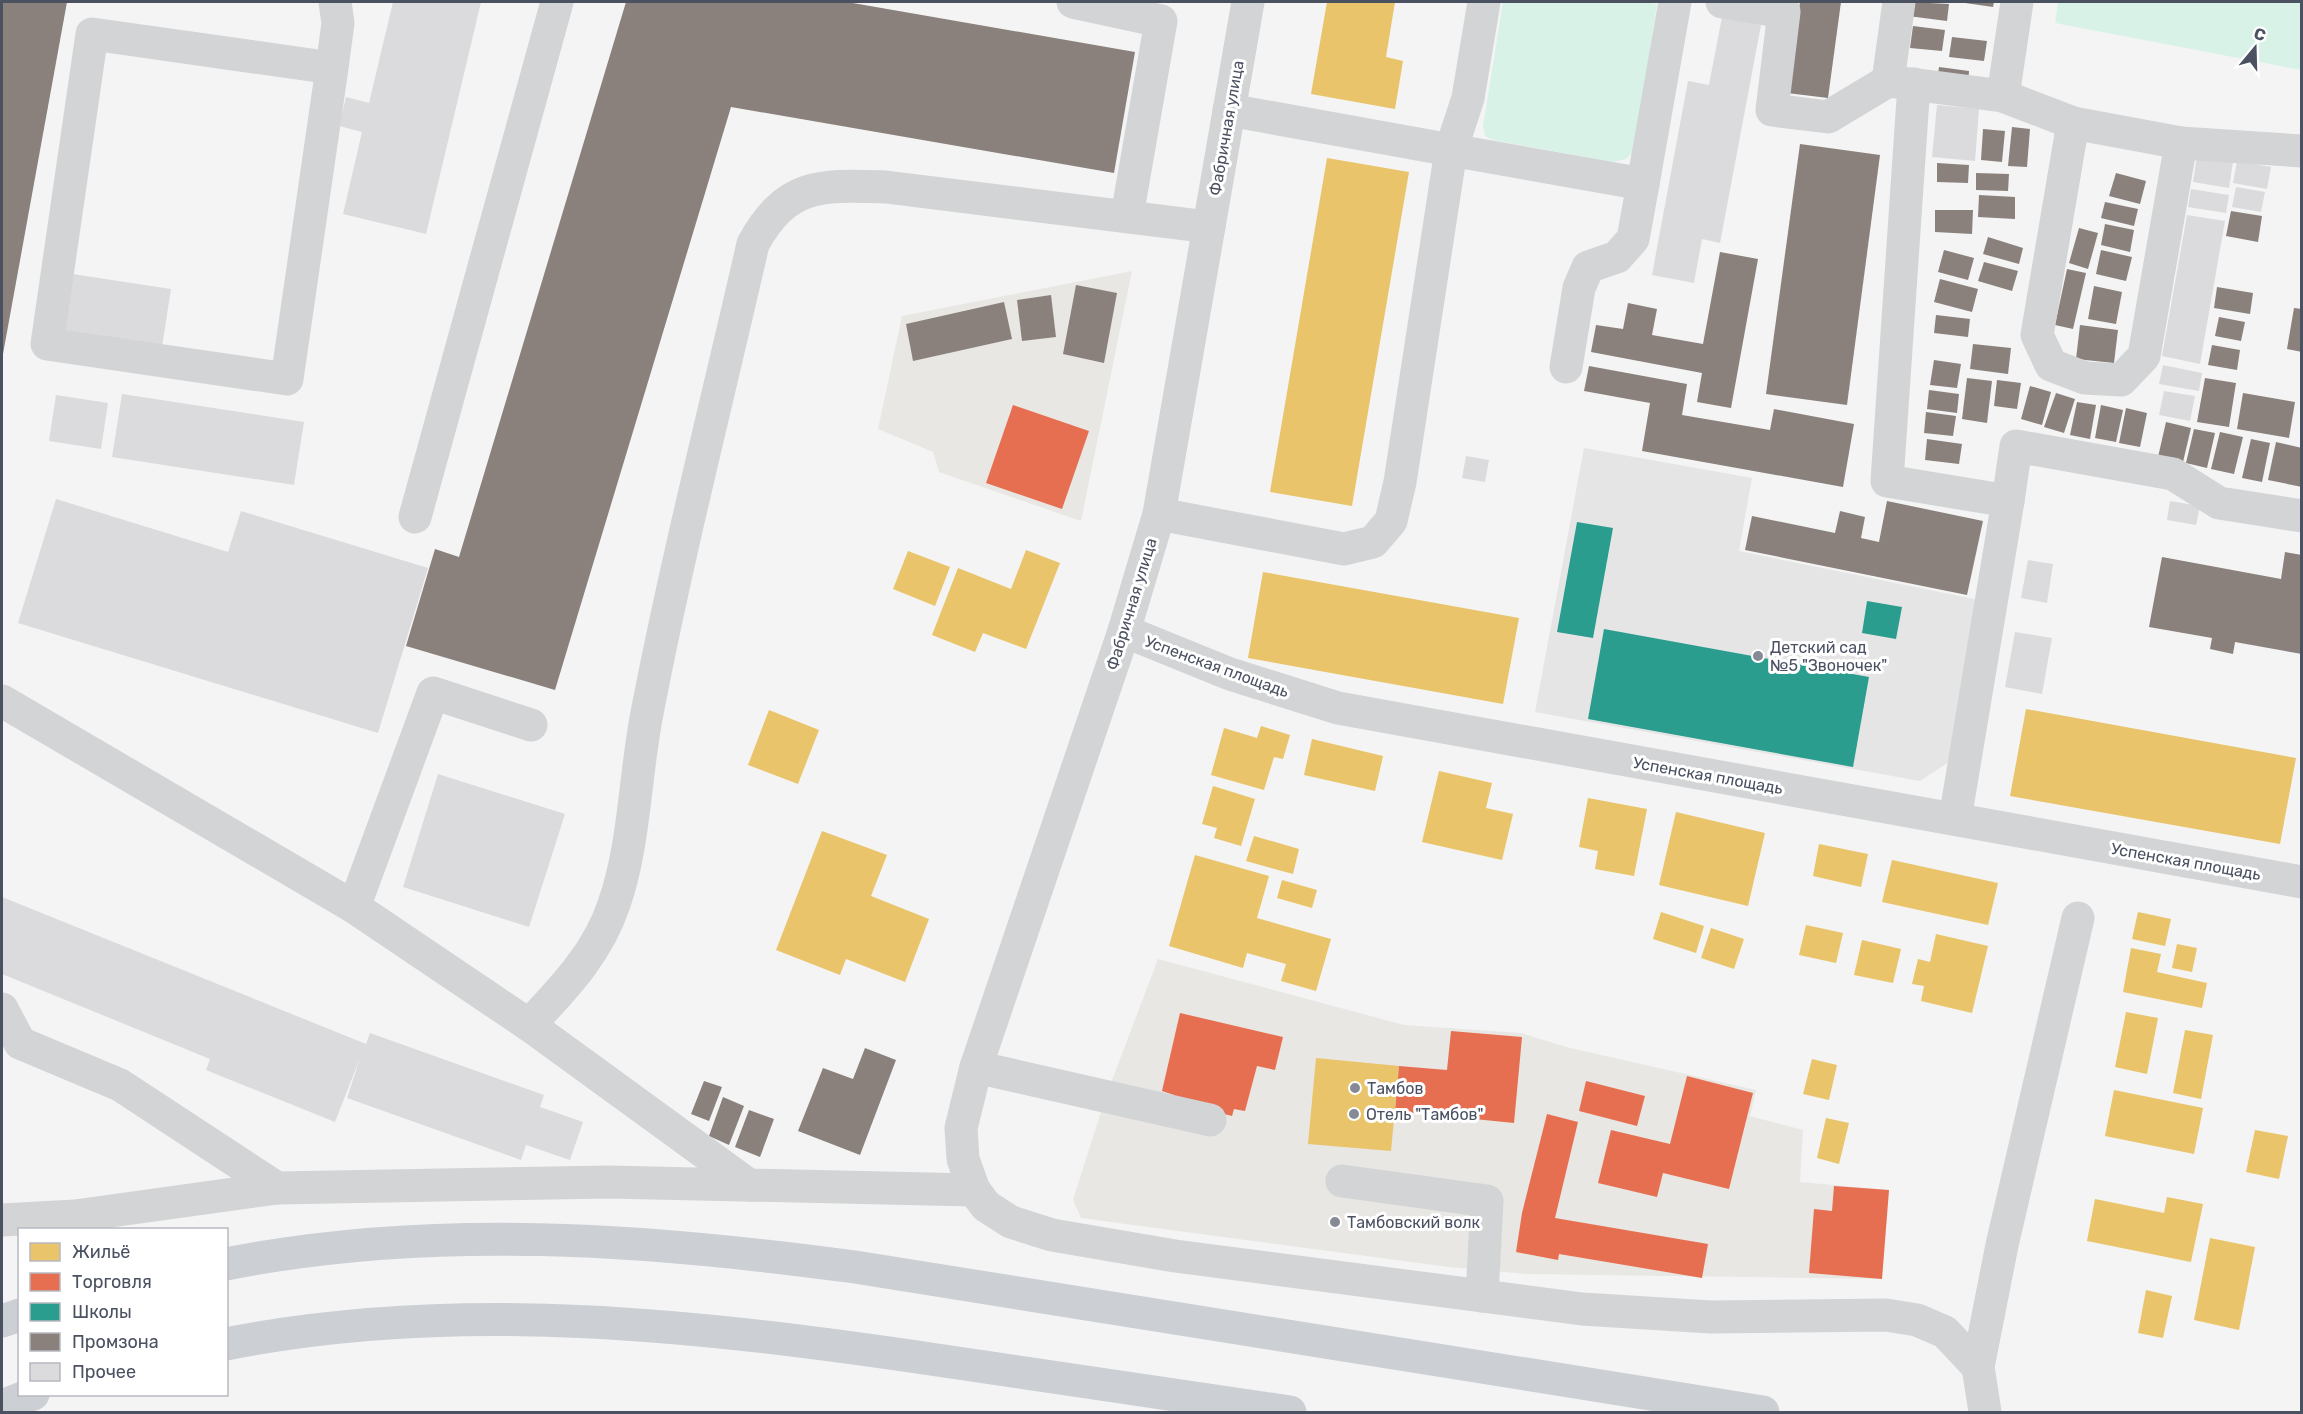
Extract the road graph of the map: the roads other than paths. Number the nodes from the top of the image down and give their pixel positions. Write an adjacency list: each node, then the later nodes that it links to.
1 (335, 2): 10 (street)
2 (557, 2): 25 (street)
3 (1073, 2): 19 (street)
4 (1248, 2): 13 (street, Фабричная улица)
5 (1484, 2): 16 (street)
6 (1675, 2): 18 (street)
7 (1722, 2): 11 (street)
8 (1899, 2): 11 (street)
9 (2017, 2): 12 (street)
10 (332, 68): 10 (street)
11 (1901, 83): 12 (street); 22 (street)
12 (2003, 96): 14 (street)
13 (1229, 110): 16 (street); 20 (street, Фабричная улица)
14 (2073, 123): 15 (street); 15 (street)
15 (2181, 143): 17 (street)
16 (1451, 150): 18 (street); 23 (street)
17 (2301, 151)
18 (1643, 184): 21 (street)
19 (1127, 216): 20 (street); 34 (street)
20 (1209, 227): 23 (street, Фабричная улица)
21 (1566, 367)
22 (2008, 501): 24 (street); 29 (street)
23 (1159, 514): 26 (street, Фабричная улица)
24 (2301, 516)
25 (415, 518)
26 (1124, 631): 29 (street, Успенская площадь); 35 (street, Фабричная улица)
27 (2, 701): 31 (street)
28 (531, 725): 31 (street)
29 (1955, 819): 30 (street, Успенская площадь)
30 (2301, 882)
31 (354, 907): 34 (street)
32 (2078, 918): 47 (street)
33 (2, 1009): 39 (street)
34 (529, 1026): 38 (street)
35 (976, 1067): 36 (street); 40 (street, Фабричная улица)
36 (1210, 1120)
37 (1342, 1181): 43 (street)
38 (749, 1185): 39 (street); 40 (street)
39 (277, 1188): 41 (street)
40 (974, 1190): 43 (street)
41 (2, 1220)
42 (228, 1264): 50 (main road)
43 (1482, 1296): 47 (street)
44 (18, 1316): 45 (main road)
45 (2, 1321)
46 (228, 1344): 51 (main road)
47 (1978, 1367): 52 (street)
48 (30, 1396): 49 (main road)
49 (2, 1406)
50 (1756, 1411)
51 (1290, 1413)
52 (1985, 1413)

